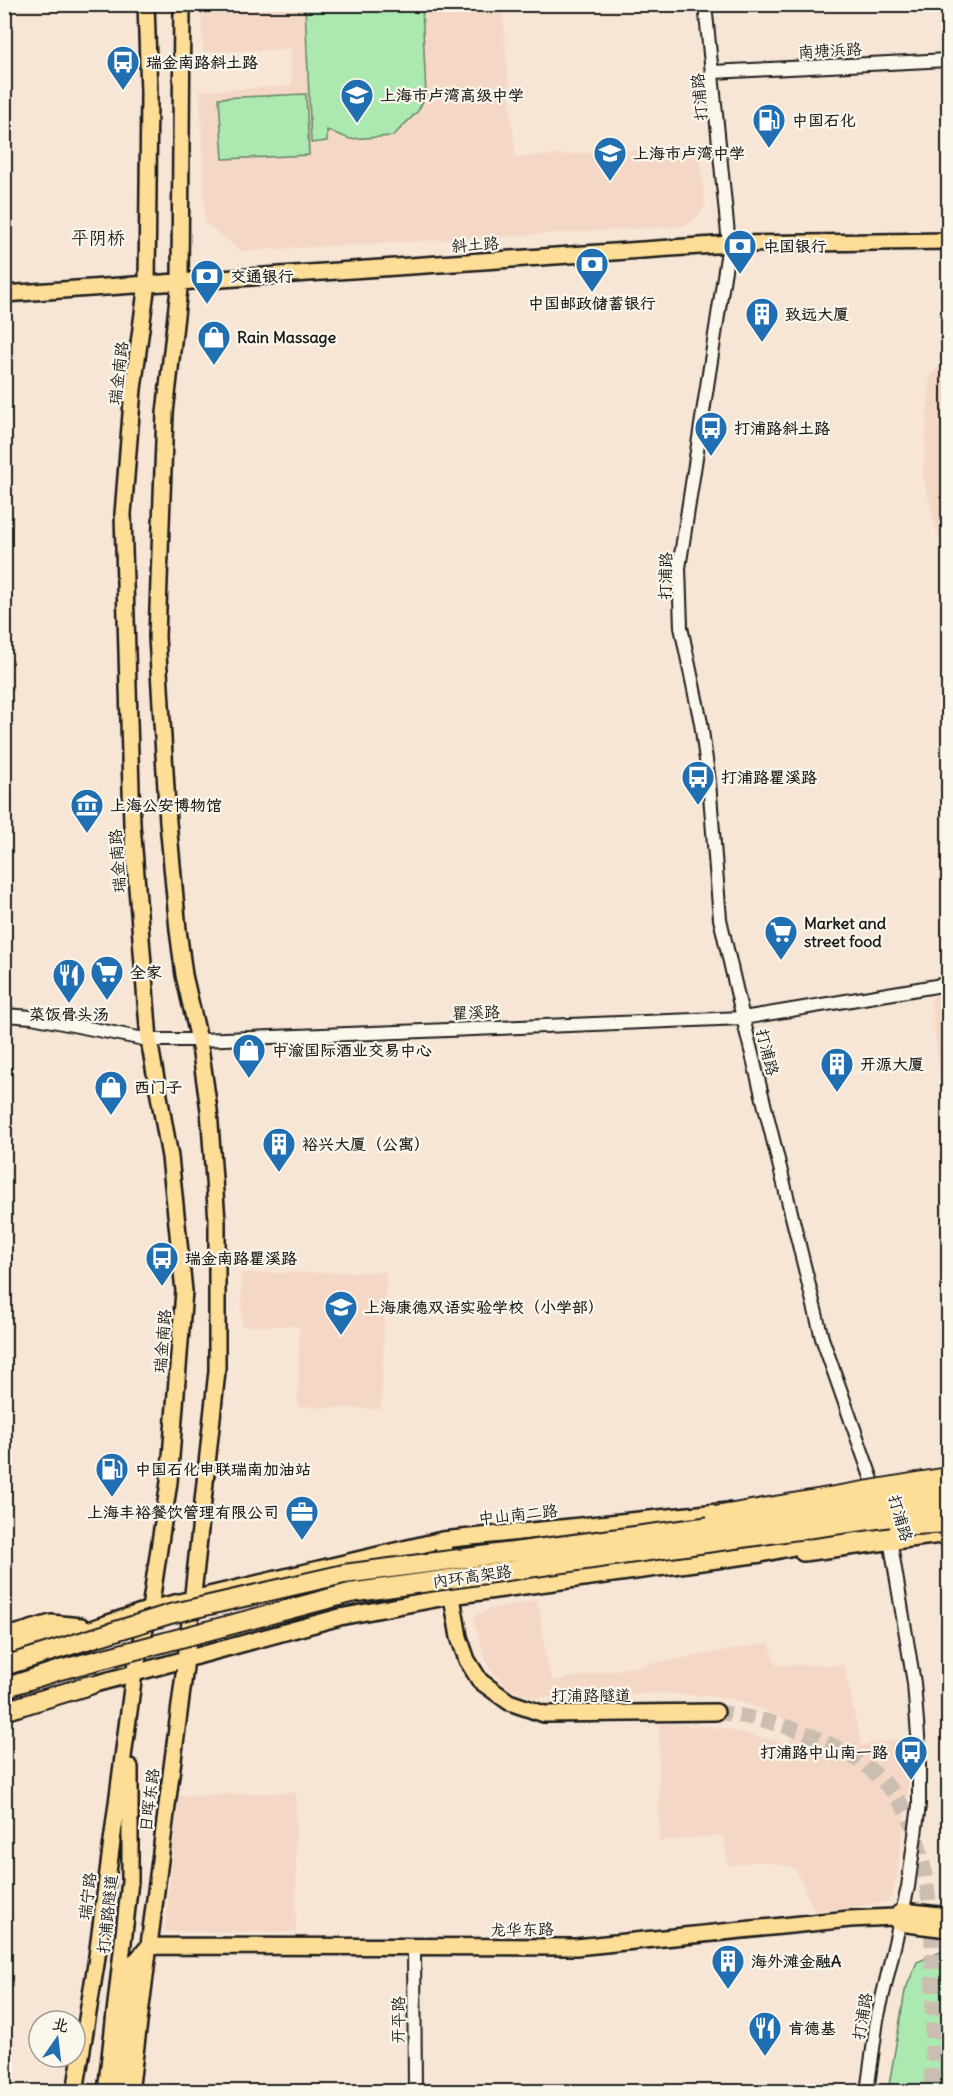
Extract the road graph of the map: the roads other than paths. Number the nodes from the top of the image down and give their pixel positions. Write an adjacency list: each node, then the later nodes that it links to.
1 (146, 4): 9 (main road, 瑞金南路)
2 (182, 4): 8 (main road)
3 (705, 4): 5 (street, 打浦路)
4 (948, 60): 5 (street, 南塘浜路)
5 (713, 72): 7 (street, 打浦路)
6 (948, 241): 7 (main road, 斜土路)
7 (729, 244): 8 (main road, 斜土路); 13 (street, 打浦路)
8 (180, 280): 9 (main road, 斜土路); 15 (main road)
9 (147, 283): 10 (main road, 斜土路); 14 (main road, 瑞金南路)
10 (4, 294)
11 (948, 984): 13 (street, 瞿溪路)
12 (4, 1015): 14 (street, 瞿溪路)
13 (742, 1018): 15 (street, 瞿溪路); 20 (street, 打浦路)
14 (149, 1040): 15 (street, 瞿溪路); 30 (main road, 瑞金南路)
15 (199, 1040): 29 (main road)
16 (948, 1470): 20 (main road)
17 (948, 1477): 27 (highway, bridge)
18 (948, 1487): 20 (main road, 中山南二路)
19 (948, 1495): 27 (highway, 内环高架路, bridge)
20 (878, 1496): 25 (street, 打浦路); 26 (main road, 中山南二路)
21 (948, 1509): 23 (highway, 内环高架路, bridge)
22 (948, 1522): 23 (highway, bridge); 25 (main road)
23 (831, 1525): 38 (highway, 内环高架路, bridge)
24 (948, 1534): 25 (main road)
25 (889, 1536): 28 (main road); 44 (street, 打浦路)
26 (442, 1540): 28 (main road, 打浦路隧道); 29 (main road, 中山南二路)
27 (608, 1540): 35 (highway, 内环高架路, bridge)
28 (451, 1596): 34 (main road); 41 (main road, 打浦路隧道)
29 (192, 1600): 30 (main road, 中山南二路); 34 (main road)
30 (150, 1608): 31 (main road, 中山南二路); 36 (main road, 瑞金南路)
31 (88, 1630): 32 (highway); 33 (main road, 中山南二路)
32 (10, 1643)
33 (4, 1658)
34 (186, 1659): 36 (main road); 46 (main road, 日晖东路)
35 (4, 1666)
36 (134, 1673): 37 (main road); 39 (main road)
37 (90, 1685): 40 (highway); 42 (main road)
38 (4, 1688)
39 (131, 1704): 48 (main road, 瑞宁路); 49 (main road, 打浦路隧道)
40 (4, 1710)
41 (716, 1712)
42 (4, 1718)
43 (948, 1916): 44 (main road, 龙华东路)
44 (899, 1917): 45 (main road, 龙华东路); 47 (main road, 龙华东路); 53 (street, 打浦路)
45 (948, 1929)
46 (149, 1946): 47 (main road, 龙华东路); 50 (main road, 日晖东路); 51 (main road, 日晖东路)
47 (414, 1948): 52 (street, 开平路)
48 (75, 2091)
49 (106, 2091)
50 (117, 2091)
51 (130, 2091)
52 (415, 2091)
53 (867, 2091)

